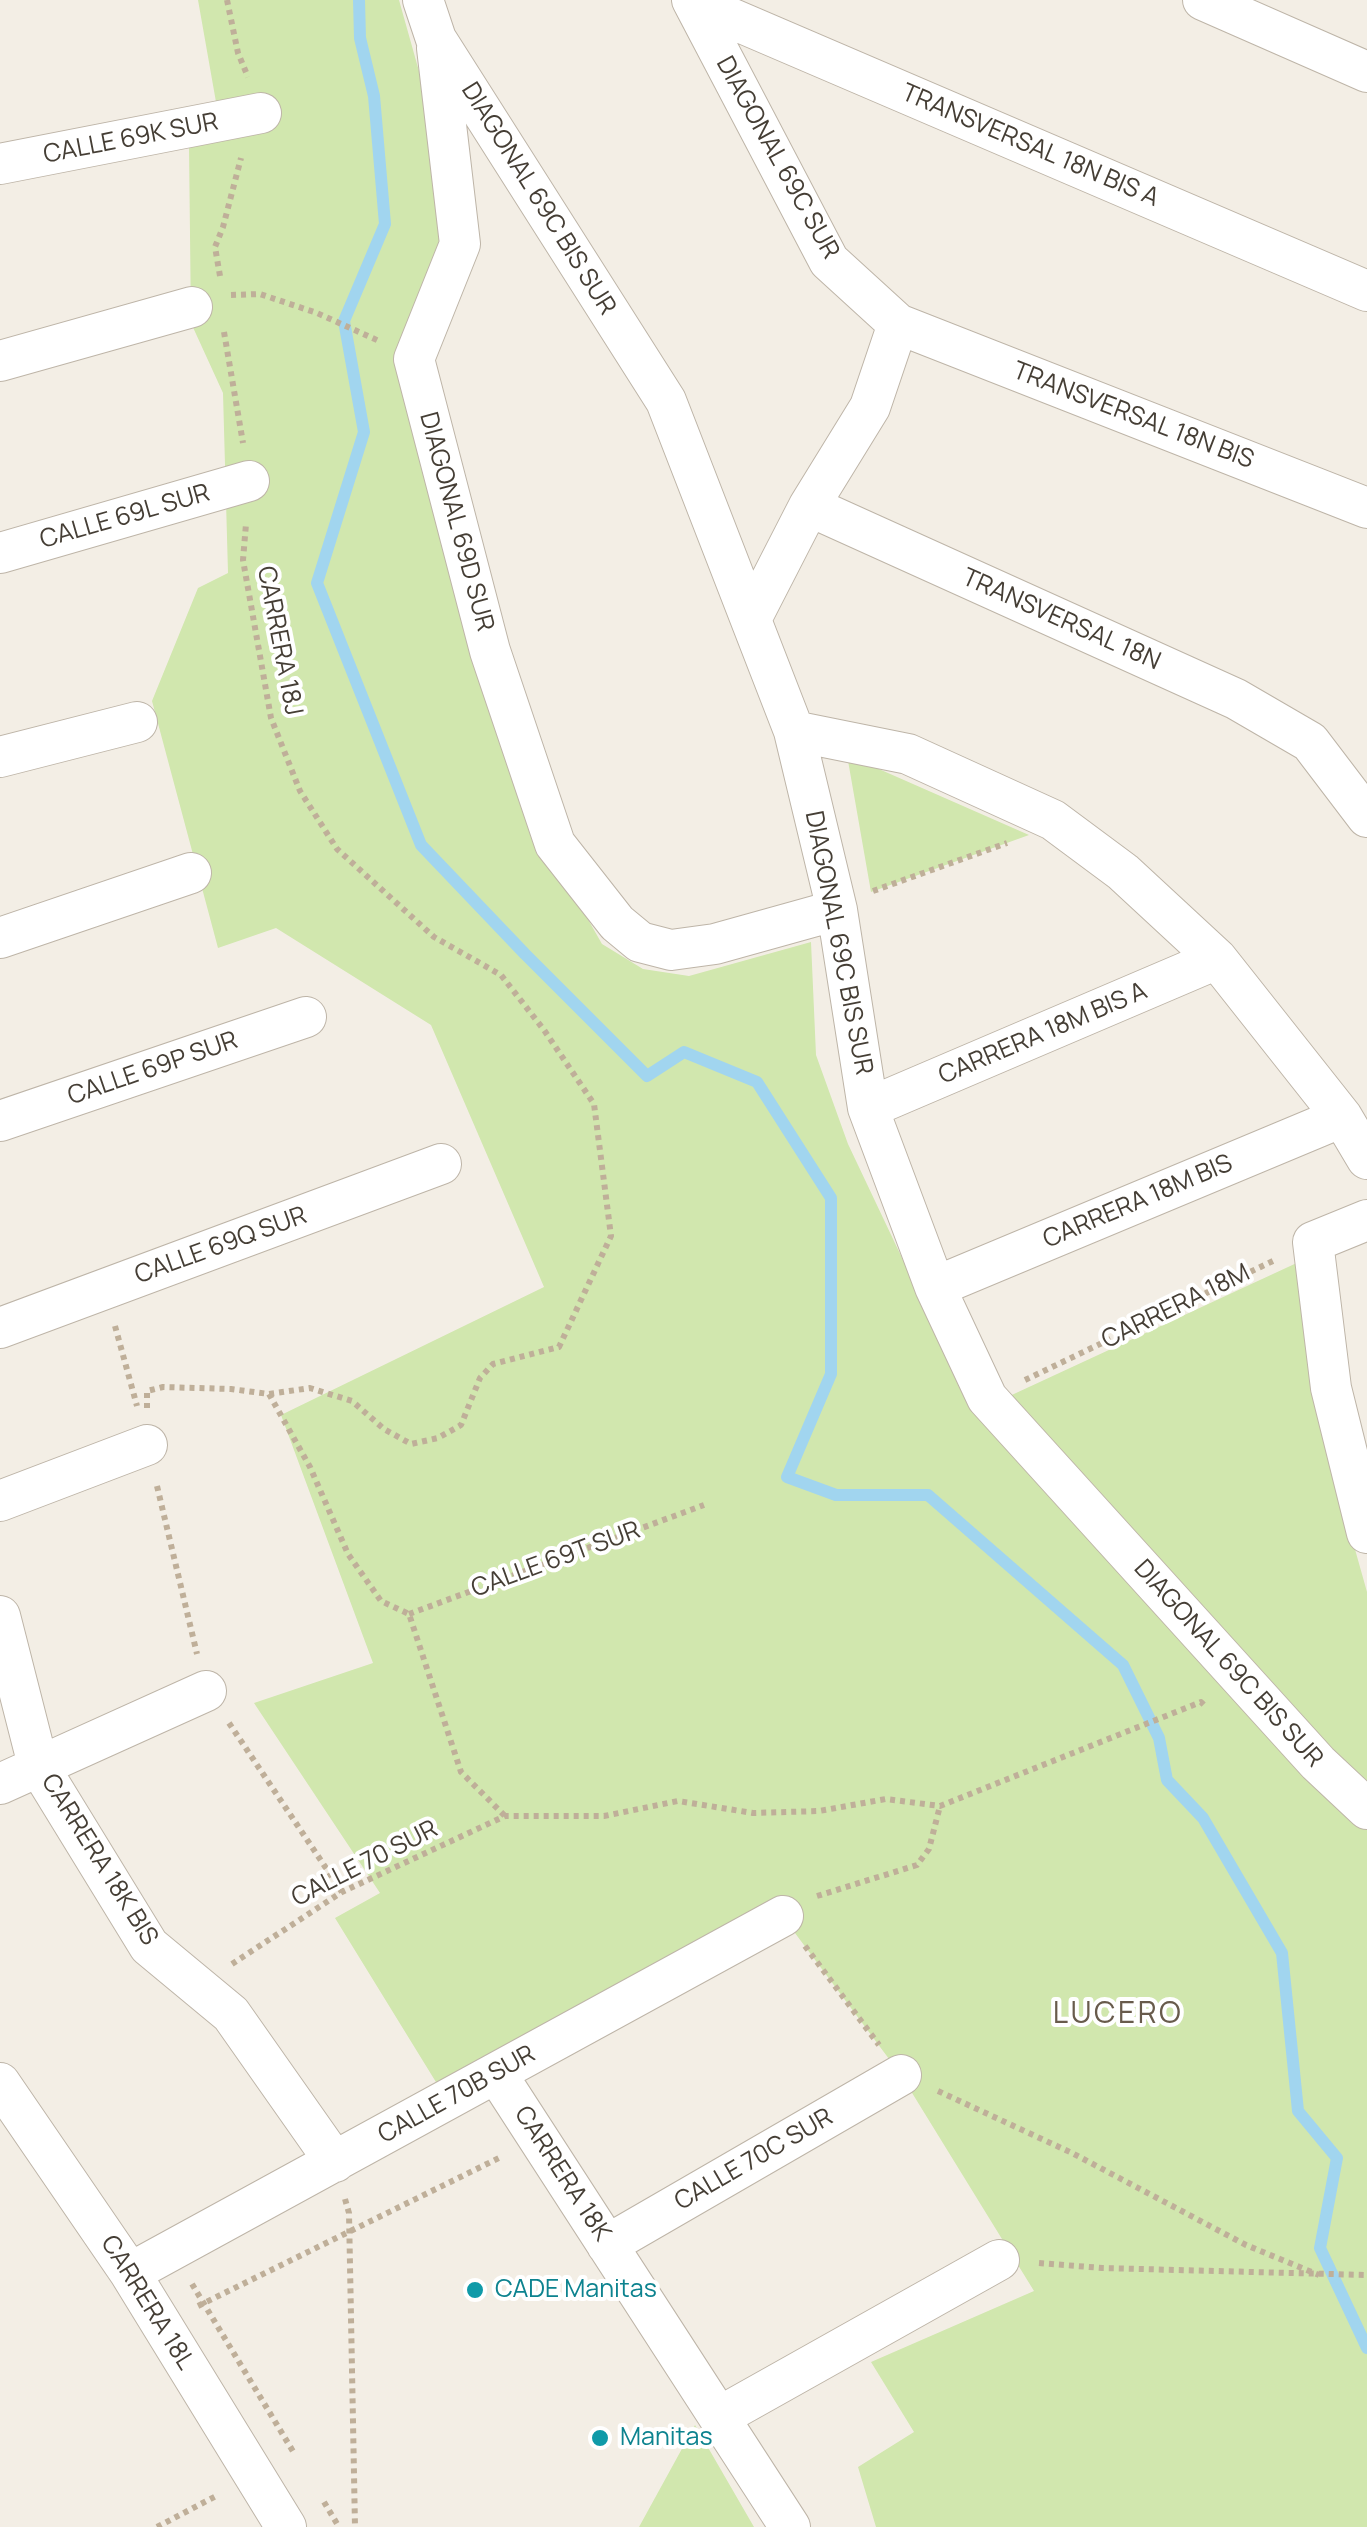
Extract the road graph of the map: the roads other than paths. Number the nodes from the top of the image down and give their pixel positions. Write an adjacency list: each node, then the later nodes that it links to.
1 (423, 0): 4 (street, DIAGONAL 69C BIS SUR)
2 (1203, 0): 5 (street)
3 (692, 1): 8 (street, TRANSVERSAL 18N BIS A); 10 (street, DIAGONAL 69C SUR)
4 (436, 39): 16 (street, DIAGONAL 69C BIS SUR); 22 (street, DIAGONAL 69D SUR)
5 (1367, 72)
6 (261, 113): 7 (street, CALLE 69K SUR)
7 (0, 164)
8 (1367, 291)
9 (208, 301): 11 (street)
10 (898, 324): 13 (street); 14 (street, TRANSVERSAL 18N BIS)
11 (0, 361)
12 (249, 482): 15 (street, CALLE 69L SUR)
13 (809, 506): 16 (street); 20 (street, TRANSVERSAL 18N)
14 (1367, 508)
15 (0, 553)
16 (751, 619): 18 (street, DIAGONAL 69C BIS SUR)
17 (137, 722): 19 (street)
18 (794, 731): 22 (street, DIAGONAL 69C BIS SUR); 24 (street)
19 (0, 757)
20 (1367, 816)
21 (192, 873): 23 (street)
22 (837, 910): 26 (street, DIAGONAL 69C BIS SUR)
23 (0, 938)
24 (1217, 959): 26 (street, CARRERA 18M BIS A); 27 (street)
25 (306, 1017): 28 (street, CALLE 69P SUR)
26 (868, 1108): 32 (street, DIAGONAL 69C BIS SUR)
27 (1342, 1117): 29 (street); 32 (street, CARRERA 18M BIS)
28 (0, 1121)
29 (1367, 1158)
30 (441, 1164): 33 (street, CALLE 69Q SUR)
31 (1367, 1220): 36 (street)
32 (934, 1287): 41 (street, DIAGONAL 69C BIS SUR)
33 (0, 1328)
34 (147, 1445): 35 (street)
35 (0, 1501)
36 (1367, 1533)
37 (0, 1616): 39 (street, CARRERA 18K BIS)
38 (206, 1691): 39 (street)
39 (38, 1765): 40 (street); 46 (street, CARRERA 18K BIS)
40 (0, 1784)
41 (1367, 1809)
42 (783, 1916): 43 (street, CALLE 70B SUR)
43 (496, 2073): 46 (street, CALLE 70B SUR); 47 (street, CARRERA 18K)
44 (901, 2074): 47 (street, CALLE 70C SUR)
45 (0, 2084): 49 (street, CARRERA 18L)
46 (334, 2162): 49 (street, CALLE 70B SUR)
47 (607, 2245): 50 (street, CARRERA 18K)
48 (999, 2260): 50 (street)
49 (130, 2273): 51 (street, CARRERA 18L)
50 (719, 2417): 52 (street, CARRERA 18K)
51 (286, 2527)
52 (790, 2527)

